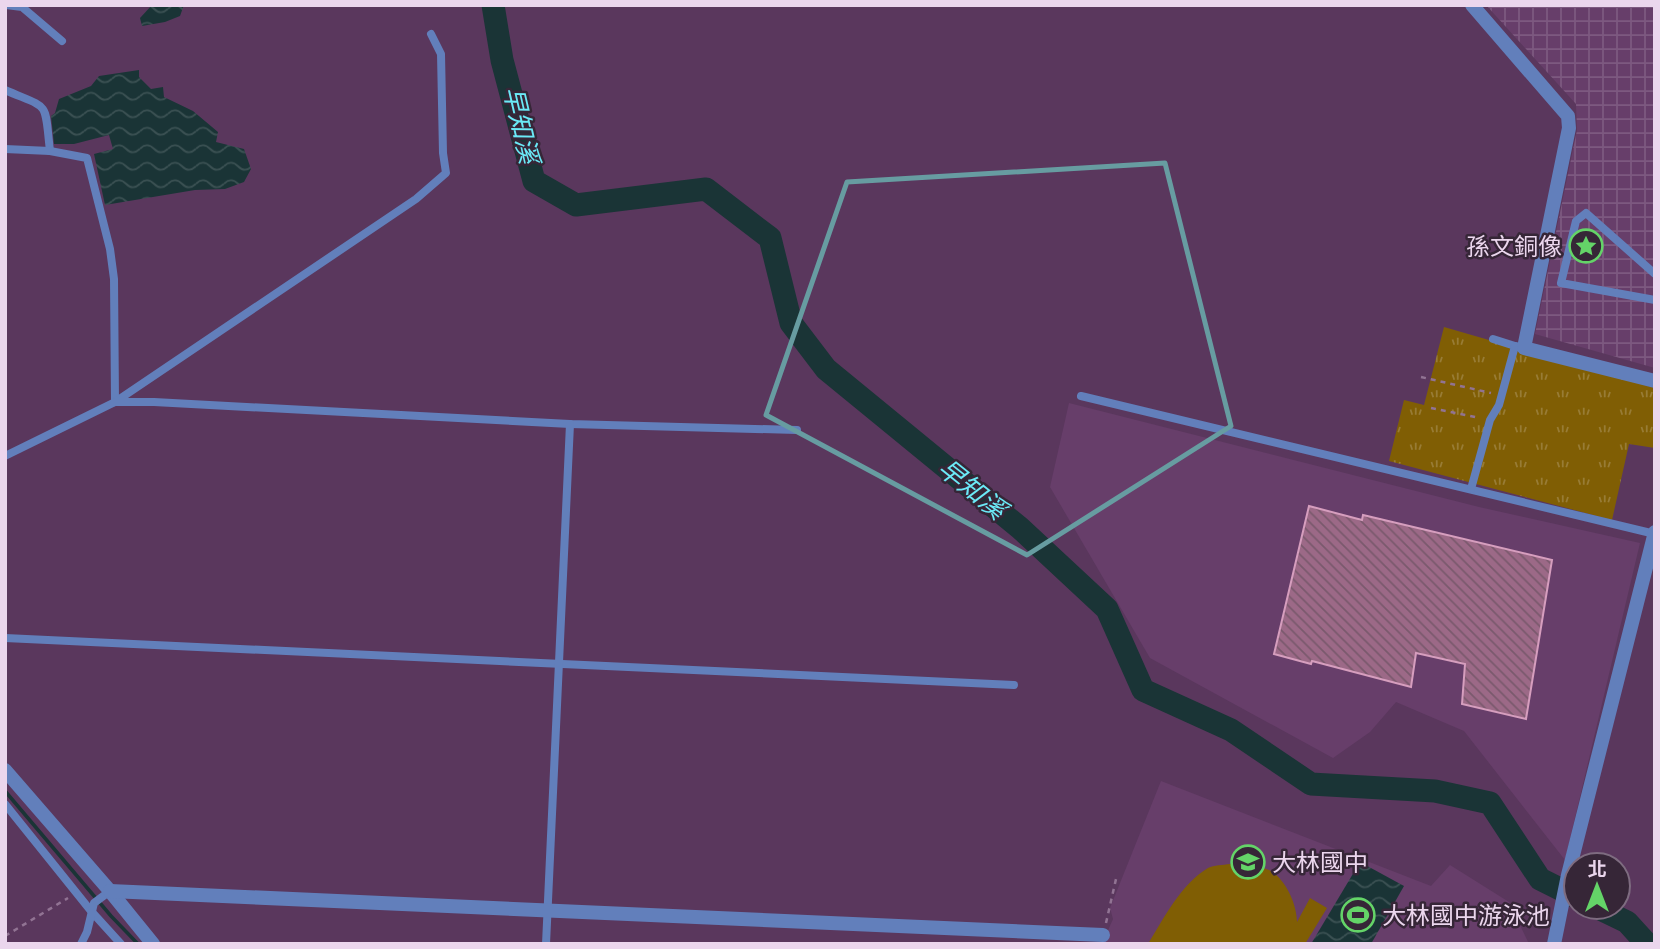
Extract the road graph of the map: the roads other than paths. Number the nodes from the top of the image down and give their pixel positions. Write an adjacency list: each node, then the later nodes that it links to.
1 (1472, 5): 11 (street)
2 (6, 6): 4 (lane)
3 (431, 34): 14 (lane)
4 (62, 41)
5 (5, 90): 7 (lane)
6 (5, 149): 7 (lane)
7 (50, 151): 14 (lane)
8 (1655, 274): 9 (lane)
9 (1655, 300)
10 (1493, 339): 11 (lane)
11 (1520, 347): 12 (street); 18 (lane)
12 (1655, 381)
13 (1081, 396): 18 (lane)
14 (115, 402): 15 (lane); 17 (lane)
15 (570, 424): 16 (lane); 21 (lane)
16 (797, 430)
17 (5, 456)
18 (1471, 489): 19 (lane)
19 (1655, 533): 33 (street)
20 (5, 638): 21 (lane)
21 (559, 665): 22 (lane); 27 (lane)
22 (1014, 685)
23 (5, 770): 25 (street)
24 (5, 804): 26 (lane)
25 (107, 893): 26 (lane); 27 (street); 31 (street)
26 (92, 907): 29 (lane); 30 (lane)
27 (548, 909): 28 (street); 32 (lane)
28 (1103, 936)
29 (81, 944)
30 (121, 944)
31 (153, 944)
32 (545, 944)
33 (1554, 944)

